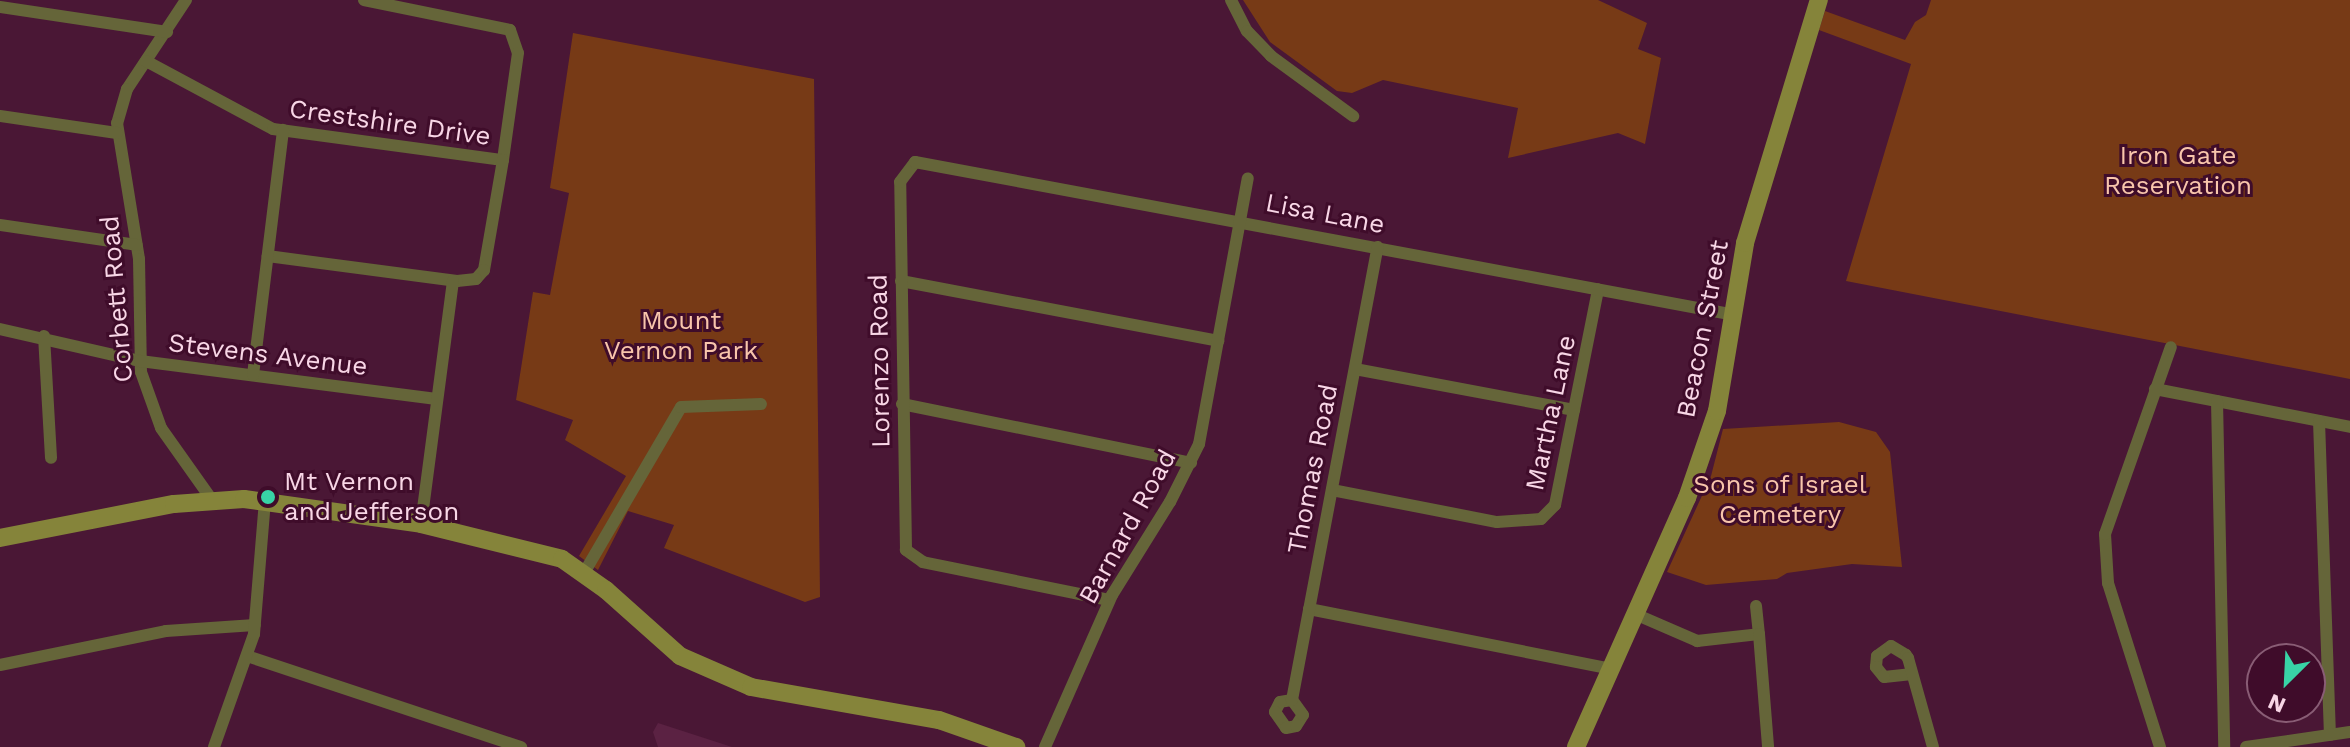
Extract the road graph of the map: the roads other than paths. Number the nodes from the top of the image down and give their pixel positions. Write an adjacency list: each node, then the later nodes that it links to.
1 (186, 0): 6 (street, Corbett Road)
2 (364, 0): 12 (street)
3 (1231, 0): 9 (street)
4 (1819, 0): 23 (main road, Beacon Street)
5 (0, 7): 6 (street)
6 (167, 32): 7 (street, Corbett Road)
7 (146, 61): 10 (street, Crestshire Drive); 11 (street, Corbett Road)
8 (0, 116): 11 (street)
9 (1353, 116)
10 (283, 130): 12 (street, Crestshire Drive); 19 (street)
11 (117, 133): 17 (street, Corbett Road)
12 (503, 160): 20 (street, Crestshire Drive)
13 (908, 167): 15 (street, Lisa Lane); 21 (street, Lorenzo Road)
14 (1248, 178): 15 (street, Barnard Road)
15 (1240, 221): 18 (street, Lisa Lane); 26 (street, Barnard Road)
16 (0, 225): 17 (street)
17 (137, 245): 28 (street, Corbett Road)
18 (1378, 247): 22 (street, Lisa Lane); 29 (street, Thomas Road)
19 (268, 256): 20 (street); 30 (street)
20 (453, 281): 32 (street)
21 (901, 281): 26 (street); 35 (street, Lorenzo Road)
22 (1598, 289): 23 (street, Lisa Lane); 36 (street, Martha Lane)
23 (1735, 315): 50 (main road, Beacon Street)
24 (0, 329): 25 (street, Stevens Avenue)
25 (44, 336): 28 (street, Stevens Avenue); 39 (street)
26 (1218, 341): 40 (street, Barnard Road)
27 (2171, 347): 31 (street)
28 (140, 361): 30 (street, Stevens Avenue); 42 (street, Corbett Road)
29 (1355, 369): 36 (street); 41 (street, Thomas Road)
30 (253, 375): 32 (street, Stevens Avenue)
31 (2155, 389): 33 (street); 67 (street)
32 (437, 399): 44 (street)
33 (2217, 401): 37 (street); 68 (street)
34 (761, 404): 46 (street)
35 (902, 404): 40 (street); 47 (street, Lorenzo Road)
36 (1574, 410): 41 (street, Martha Lane)
37 (2319, 421): 38 (street); 59 (street)
38 (2350, 427)
39 (51, 458)
40 (1191, 463): 47 (street, Barnard Road)
41 (1332, 490): 49 (street, Thomas Road)
42 (212, 500): 43 (main road); 45 (main road)
43 (265, 501): 44 (main road); 51 (street)
44 (421, 524): 46 (main road)
45 (0, 538)
46 (584, 573): 62 (main road)
47 (1109, 600): 63 (street, Barnard Road)
48 (1756, 606): 52 (street)
49 (1309, 609): 55 (street); 57 (street, Thomas Road)
50 (1635, 614): 52 (street); 55 (main road, Beacon Street)
51 (255, 625): 53 (street); 54 (street)
52 (1759, 634): 65 (street)
53 (247, 656): 60 (street); 61 (street)
54 (0, 665)
55 (1611, 669): 64 (main road, Beacon Street)
56 (1912, 674): 66 (street)
57 (1292, 700)
58 (2350, 732): 59 (street)
59 (2330, 735): 69 (street)
60 (214, 747)
61 (521, 747)
62 (1016, 747)
63 (1045, 747)
64 (1576, 747)
65 (1768, 747)
66 (1933, 747)
67 (2160, 747)
68 (2224, 747)
69 (2246, 747)

